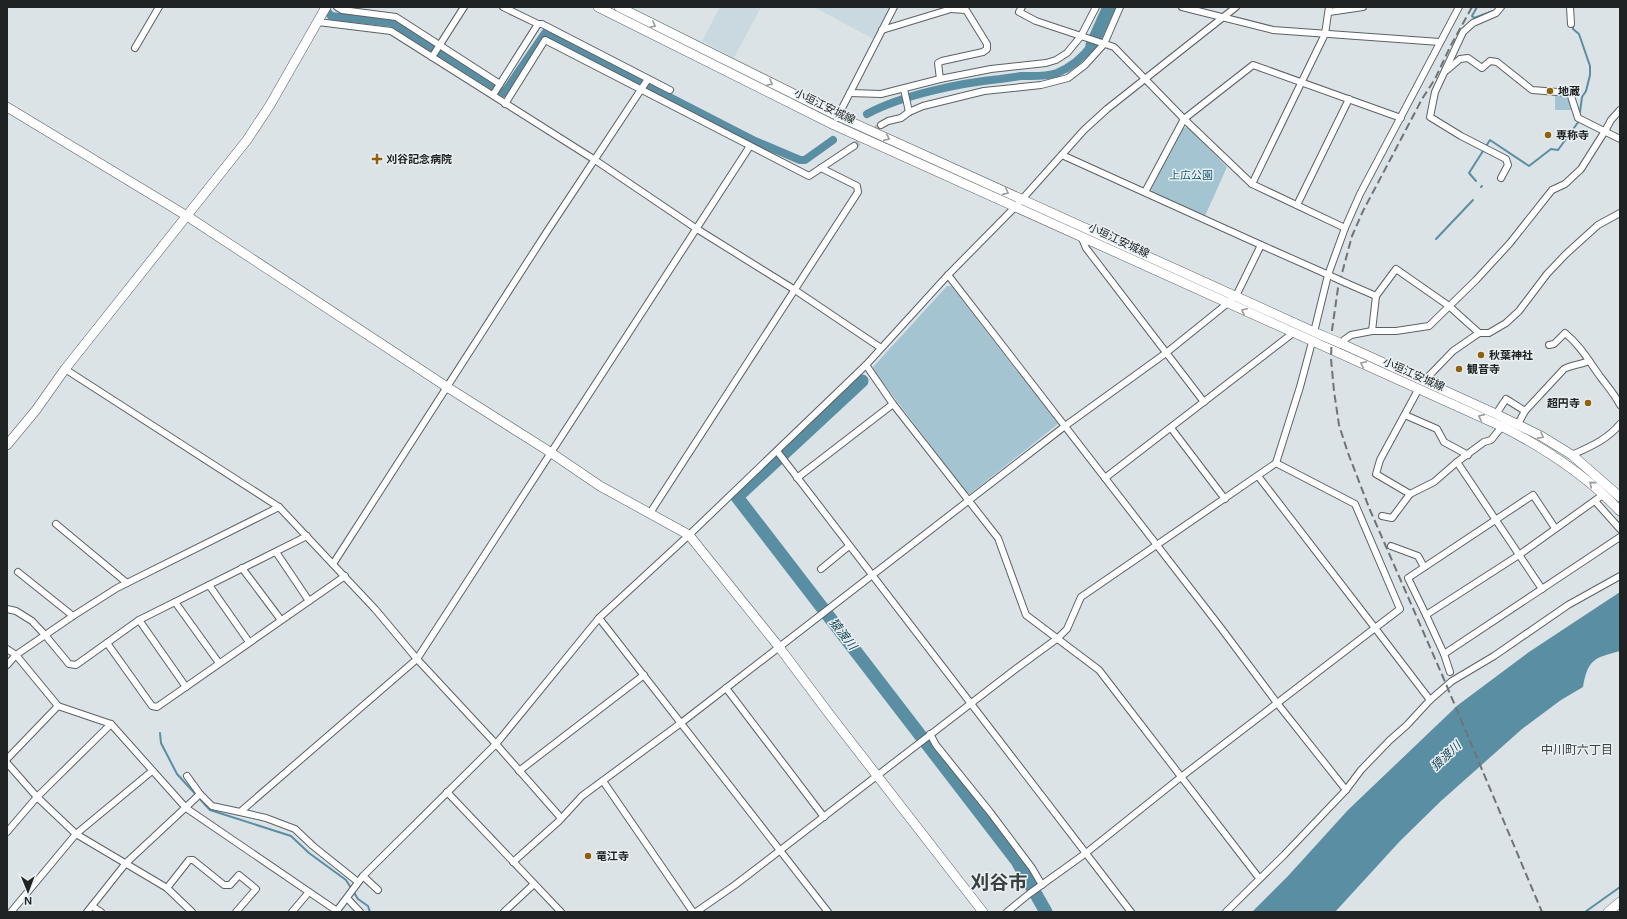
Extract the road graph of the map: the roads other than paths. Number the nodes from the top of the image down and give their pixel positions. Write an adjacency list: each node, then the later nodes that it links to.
1 (159, 7): 31 (street)
2 (326, 7): 22 (main road)
3 (337, 7): 30 (street)
4 (464, 7): 30 (street)
5 (503, 7): 23 (street)
6 (598, 7): 53 (main road, 小垣江安城線)
7 (619, 7): 49 (main road, 小垣江安城線, one-way to 49)
8 (894, 7): 25 (street)
9 (1014, 7): 19 (street)
10 (1096, 7): 27 (street)
11 (1120, 7): 29 (street)
12 (1182, 7): 21 (street)
13 (1236, 7): 21 (street)
14 (1363, 7): 20 (street)
15 (1459, 7): 28 (street)
16 (1501, 7): 33 (street)
17 (1570, 7): 24 (street)
18 (952, 8): 25 (street); 35 (street)
19 (1020, 9): 27 (street)
20 (1329, 10): 26 (street)
21 (1223, 17): 26 (street); 36 (street)
22 (318, 22): 32 (street); 67 (main road)
23 (538, 24): 34 (street); 38 (street)
24 (1571, 24)
25 (882, 30): 42 (street)
26 (1325, 34): 28 (street); 37 (street)
27 (1083, 36): 29 (street); 35 (street)
28 (1440, 42): 50 (street)
29 (1104, 44): 36 (street); 47 (street)
30 (439, 45): 32 (street); 38 (street)
31 (135, 48)
32 (432, 57): 45 (street)
33 (1445, 73): 54 (street); 61 (street)
34 (648, 79): 39 (street); 40 (street)
35 (940, 80): 41 (street)
36 (1145, 80): 51 (street); 58 (street)
37 (1302, 82): 44 (street); 51 (street); 62 (street)
38 (500, 85): 43 (street)
39 (641, 90): 45 (street); 56 (street); 59 (street)
40 (670, 90)
41 (904, 91): 42 (street); 47 (street)
42 (850, 93): 49 (street)
43 (493, 95)
44 (1349, 99): 50 (street); 65 (street)
45 (505, 104): 59 (street)
46 (7, 107): 67 (main road)
47 (908, 109): 52 (street)
48 (1620, 110): 54 (street)
49 (838, 116): 53 (street); 64 (main road, 小垣江安城線, one-way to 64)
50 (1401, 118): 68 (street)
51 (1184, 119): 62 (street); 63 (street)
52 (881, 124)
53 (834, 125): 64 (main road, 小垣江安城線)
54 (1605, 131): 55 (street); 78 (street)
55 (1620, 139)
56 (750, 146): 60 (street); 69 (street)
57 (854, 146): 60 (street)
58 (1062, 155): 63 (street); 64 (street)
59 (595, 160): 69 (street); 92 (street)
60 (821, 168): 74 (street)
61 (1501, 178)
62 (1252, 184): 65 (street)
63 (1145, 192): 71 (street)
64 (1019, 203): 70 (main road, 小垣江安城線); 72 (street); 75 (main road, 小垣江安城線)
65 (1297, 205): 68 (street)
66 (1620, 212): 81 (street)
67 (186, 216): 90 (main road); 92 (main road)
68 (1345, 228): 73 (street)
69 (697, 229): 74 (street); 106 (street)
70 (1081, 236): 77 (main road, 小垣江安城線); 87 (street)
71 (1261, 245): 73 (street); 75 (street)
72 (948, 275): 86 (street); 103 (street)
73 (1331, 276): 76 (street, bridge); 82 (street)
74 (795, 290): 86 (street); 123 (street)
75 (1236, 296): 77 (street); 82 (main road, 小垣江安城線)
76 (1376, 296): 78 (street); 79 (street)
77 (1228, 303): 80 (main road, 小垣江安城線, one-way to 77); 87 (street)
78 (1449, 306): 79 (street); 81 (street)
79 (1372, 332): 84 (street)
80 (1293, 333): 83 (main road, 小垣江安城線); 94 (street)
81 (1479, 333): 91 (street)
82 (1318, 334): 84 (main road, 小垣江安城線, bridge)
83 (1312, 342): 93 (main road, 小垣江安城線, one-way to 83); 111 (street)
84 (1341, 344): 91 (main road, 小垣江安城線)
85 (1549, 345): 88 (street)
86 (881, 348): 89 (street)
87 (1166, 353): 94 (street); 103 (street)
88 (1589, 361): 96 (street); 97 (street)
89 (866, 365): 95 (street); 107 (street)
90 (65, 369): 105 (main road); 121 (street)
91 (1424, 381): 98 (main road, 小垣江安城線)
92 (448, 387): 106 (main road); 137 (street)
93 (1418, 390): 99 (street); 100 (main road, 小垣江安城線, one-way to 93)
94 (1204, 402): 104 (street)
95 (894, 404): 113 (street); 119 (street)
96 (1620, 405)
97 (1525, 411): 98 (street); 101 (street)
98 (1496, 414): 100 (main road, 小垣江安城線)
99 (1405, 415): 108 (street); 115 (street)
100 (1505, 423): 101 (main road, 小垣江安城線); 108 (street); 116 (main road, 小垣江安城線, one-way to 100)
101 (1518, 424): 109 (main road, 小垣江安城線, one-way to 109)
102 (1620, 424): 109 (street)
103 (1065, 426): 114 (street); 119 (street)
104 (1171, 428): 114 (street); 118 (street)
105 (7, 445)
106 (550, 452): 123 (main road); 165 (street)
107 (779, 454): 113 (street); 129 (street)
108 (1468, 455): 110 (street)
109 (1572, 455): 117 (main road, 小垣江安城線)
110 (1457, 462): 115 (street); 125 (street)
111 (1276, 463): 112 (street); 156 (street)
112 (1258, 476): 118 (street); 156 (street)
113 (796, 478): 132 (street)
114 (1105, 478): 133 (street)
115 (1410, 494): 124 (street)
116 (1604, 494): 120 (street); 122 (main road, 小垣江安城線)
117 (1620, 497)
118 (1225, 499): 133 (street)
119 (968, 500): 142 (street); 158 (street)
120 (1595, 501): 127 (street); 128 (street)
121 (279, 507): 130 (street); 145 (street)
122 (1620, 512)
123 (650, 513): 129 (main road)
124 (1382, 516)
125 (1495, 519): 127 (street); 136 (street); 138 (street)
126 (56, 524): 145 (street)
127 (1555, 528): 136 (street)
128 (1620, 529)
129 (689, 535): 153 (street); 161 (main road)
130 (307, 536): 135 (street); 137 (street)
131 (1620, 537): 147 (street)
132 (849, 546): 140 (street); 142 (street)
133 (1157, 546): 158 (street); 174 (street)
134 (1390, 546): 138 (street)
135 (276, 552): 139 (street); 148 (street)
136 (1519, 555): 147 (street); 151 (street)
137 (333, 564): 143 (street)
138 (1424, 567): 151 (street)
139 (242, 568): 146 (street); 155 (street)
140 (821, 568)
141 (18, 572): 152 (street)
142 (872, 575): 161 (street); 173 (street)
143 (344, 576): 148 (street); 165 (street)
144 (1620, 576): 172 (street)
145 (127, 583): 152 (street)
146 (209, 585): 149 (street); 159 (street)
147 (1542, 589): 163 (street)
148 (309, 601): 155 (street)
149 (175, 602): 154 (street); 166 (street)
150 (7, 609): 157 (street)
151 (1426, 615): 163 (street)
152 (73, 616): 157 (street)
153 (599, 618): 169 (street); 179 (street)
154 (138, 620): 160 (street); 170 (street)
155 (281, 620): 159 (street)
156 (1375, 628): 172 (street); 174 (street)
157 (45, 635): 160 (street); 164 (street)
158 (1058, 638): 173 (street); 186 (street)
159 (250, 642): 166 (street)
160 (107, 643): 170 (street)
161 (779, 647): 171 (street); 185 (main road)
162 (7, 649): 164 (street)
163 (1444, 654): 168 (street)
164 (16, 655): 167 (street); 175 (street)
165 (417, 659): 179 (street); 193 (street)
166 (219, 664): 170 (street)
167 (7, 665)
168 (1450, 672)
169 (644, 675): 176 (street); 183 (street)
170 (186, 687)
171 (726, 688): 176 (street); 194 (street)
172 (1430, 700): 188 (street)
173 (972, 703): 178 (street); 199 (street)
174 (1277, 703): 186 (street); 188 (street)
175 (58, 706): 177 (street); 180 (street)
176 (681, 723): 187 (street); 198 (street)
177 (111, 724): 182 (street); 191 (street)
178 (930, 734): 185 (street); 206 (street)
179 (496, 744): 183 (street); 189 (street)
180 (7, 759)
181 (7, 763): 191 (street)
182 (152, 771): 192 (street); 197 (street)
183 (519, 771): 195 (street)
184 (187, 776): 190 (street)
185 (877, 776): 194 (street); 226 (main road)
186 (1181, 777): 199 (street); 203 (street)
187 (603, 781): 195 (street); 223 (street)
188 (1346, 790): 203 (street)
189 (447, 792): 200 (street); 202 (street)
190 (200, 794): 192 (street); 193 (street)
191 (37, 797): 196 (street); 197 (street)
192 (186, 808): 201 (street); 209 (street)
193 (240, 812): 204 (street)
194 (824, 817): 198 (street)
195 (561, 818): 200 (street)
196 (7, 832)
197 (76, 834): 201 (street); 213 (street)
198 (780, 850): 224 (street); 225 (street)
199 (1086, 853): 206 (street); 228 (street)
200 (513, 862): 205 (street)
201 (126, 863): 207 (street); 212 (street)
202 (363, 876): 204 (street); 208 (street)
203 (1259, 878): 229 (street)
204 (358, 882): 210 (street)
205 (534, 884): 221 (street); 222 (street)
206 (1042, 885): 227 (street)
207 (167, 888): 216 (street); 217 (street)
208 (378, 890)
209 (309, 892): 218 (street); 219 (street)
210 (347, 898): 219 (street); 220 (street)
211 (1620, 902): 230 (main road)
212 (92, 906): 214 (street); 215 (street)
213 (11, 912)
214 (87, 912)
215 (101, 912)
216 (192, 912)
217 (236, 912)
218 (292, 912)
219 (337, 912)
220 (360, 912)
221 (504, 912)
222 (561, 912)
223 (693, 912)
224 (696, 912)
225 (828, 912)
226 (983, 912)
227 (1007, 912)
228 (1131, 912)
229 (1226, 912)
230 (1608, 912)

